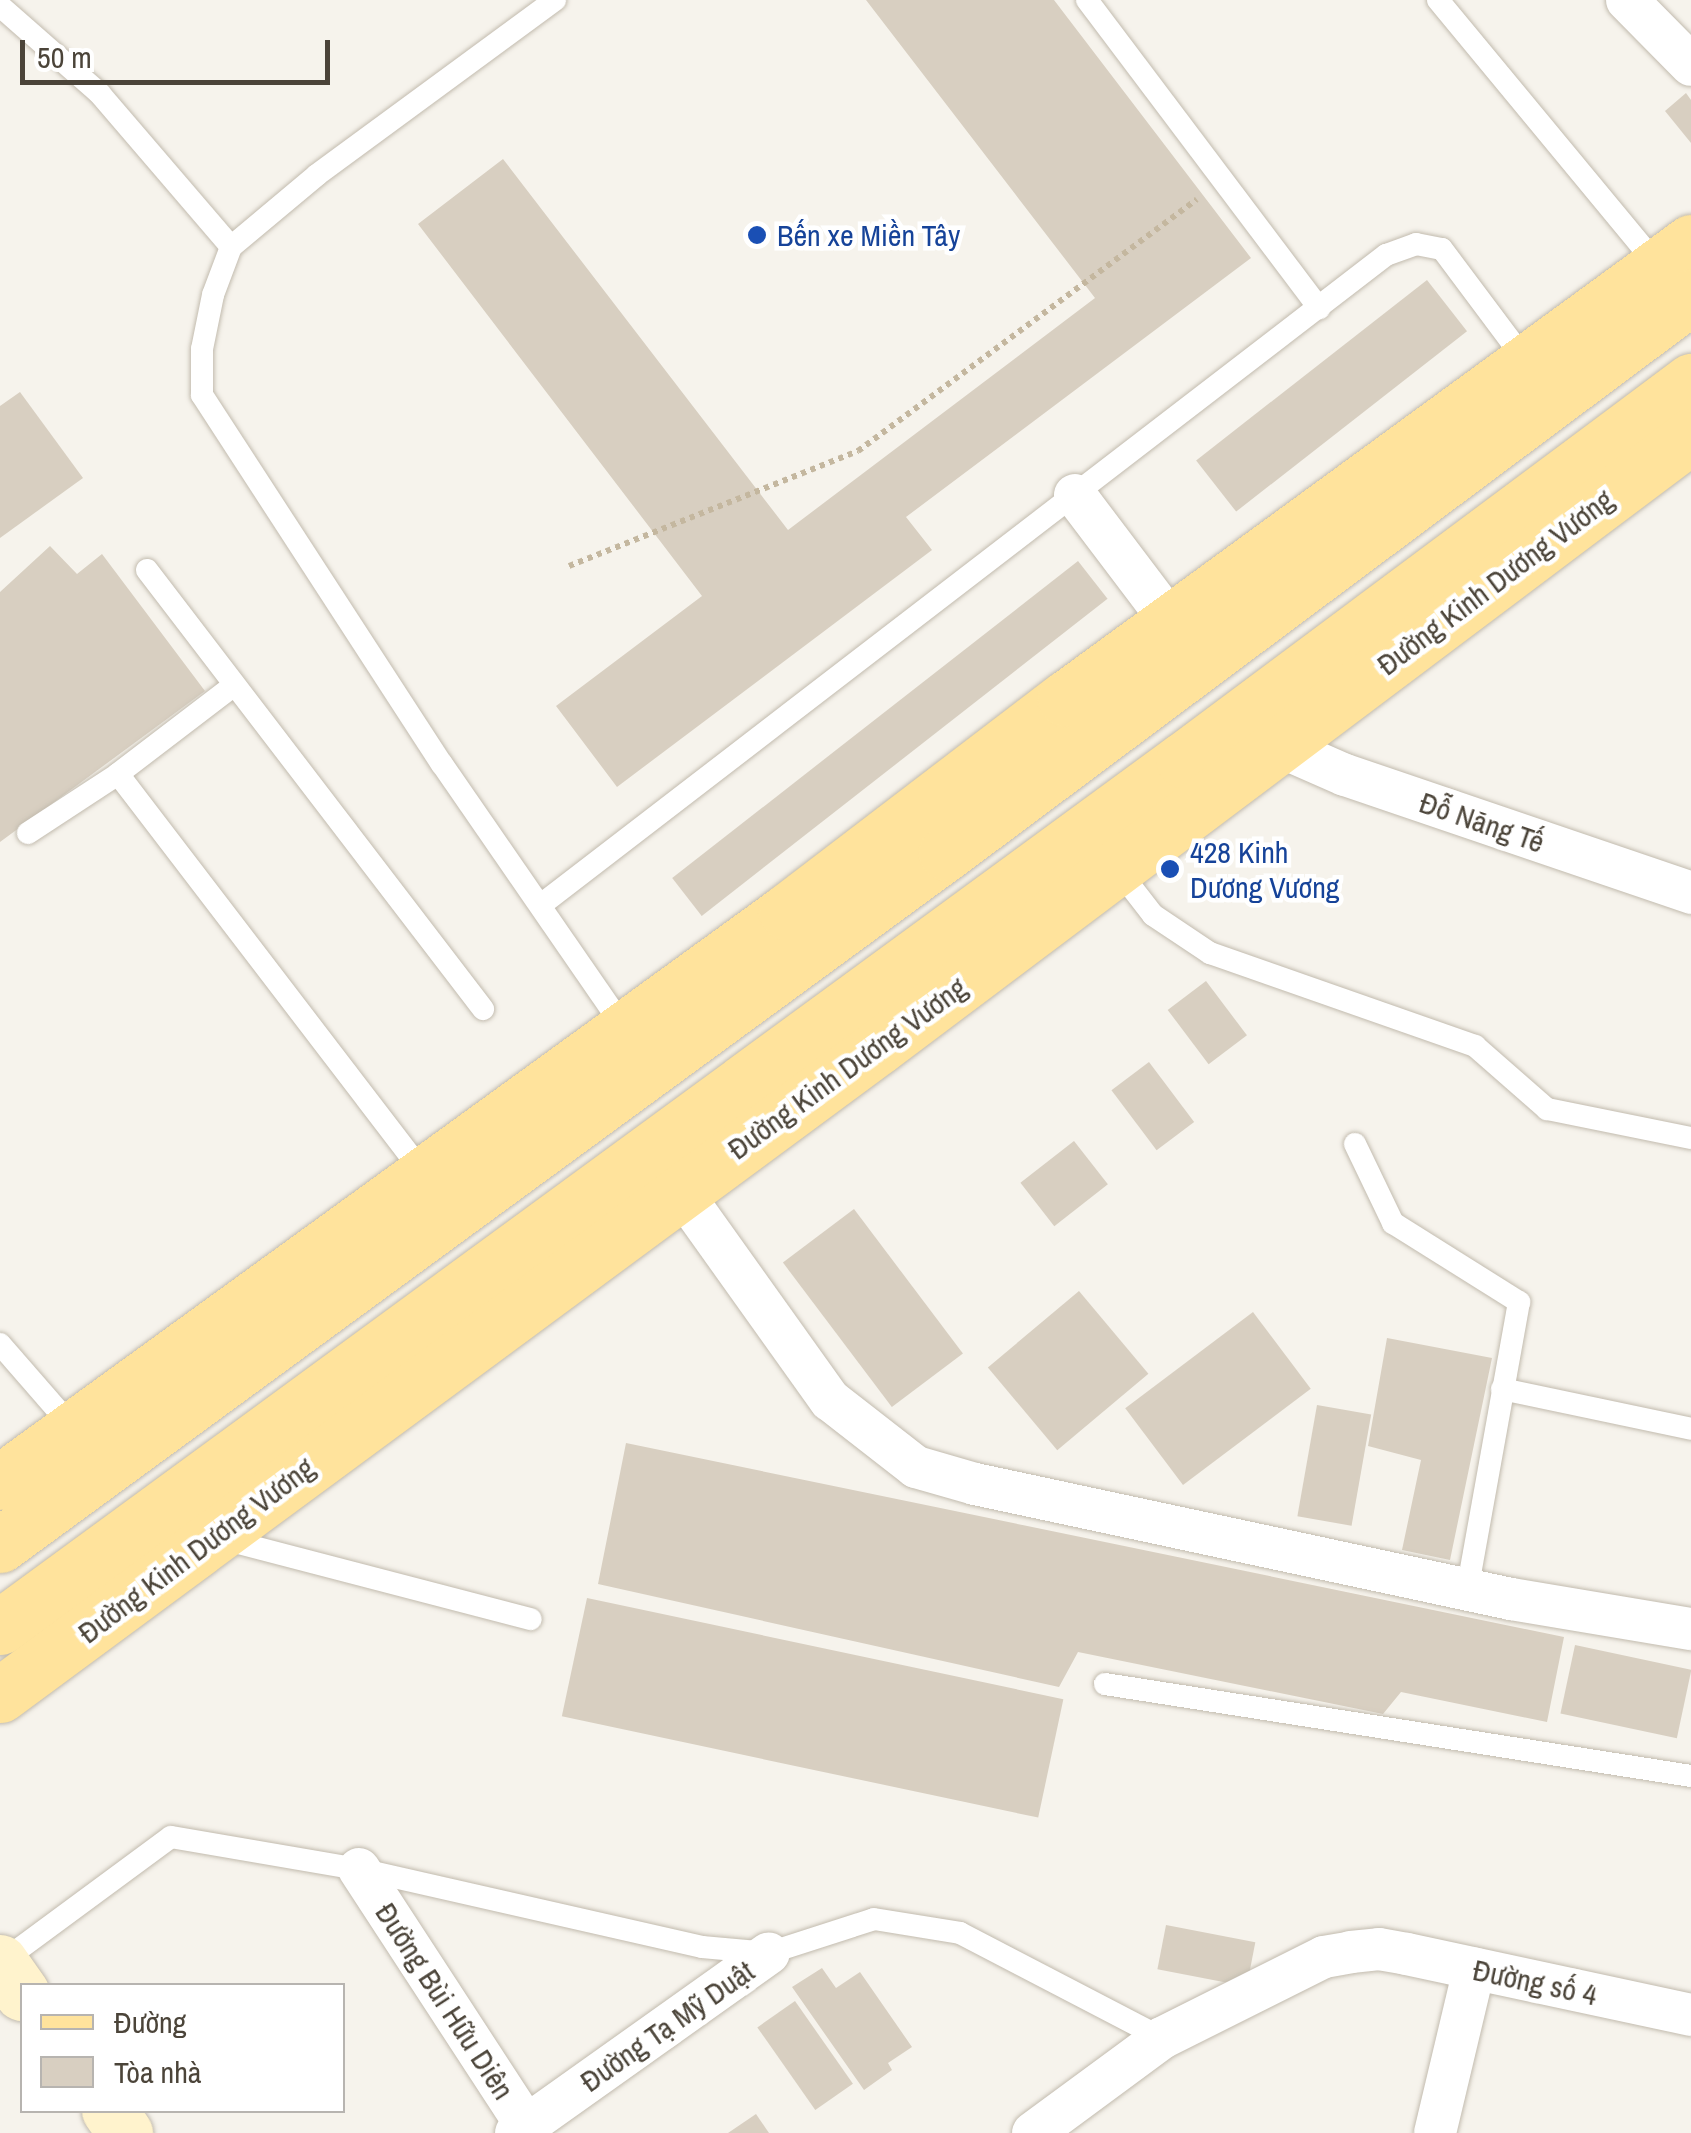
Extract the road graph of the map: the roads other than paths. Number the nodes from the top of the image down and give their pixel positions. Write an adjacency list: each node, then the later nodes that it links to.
1 (555, 0): 7 (lane)
2 (1087, 0): 9 (lane)
3 (1438, 0): 8 (lane)
4 (1628, 0): 6 (street)
5 (0, 6): 7 (lane)
6 (1691, 66)
7 (231, 247): 21 (lane)
8 (1680, 269): 10 (main road)
9 (1319, 308): 10 (lane); 12 (lane)
10 (1541, 381): 14 (main road)
11 (1686, 403): 16 (main road, Đường Kinh Dương Vương)
12 (1075, 495): 14 (street); 21 (lane)
13 (147, 570): 15 (lane)
14 (1186, 642): 16 (main road); 23 (main road)
15 (233, 686): 17 (lane); 22 (lane)
16 (1259, 730): 19 (main road, Đường Kinh Dương Vương); 20 (street, Đỗ Năng Tế); 24 (main road, Đường Kinh Dương Vương)
17 (118, 774): 18 (lane); 27 (lane)
18 (28, 834)
19 (1116, 866): 25 (lane); 28 (main road, Đường Kinh Dương Vương)
20 (1691, 894)
21 (542, 904): 23 (lane)
22 (483, 1009)
23 (634, 1048): 24 (main road); 27 (main road); 32 (main road)
24 (663, 1137): 28 (main road); 38 (main road, Đường Kinh Dương Vương)
25 (1691, 1138)
26 (1356, 1144): 30 (lane)
27 (424, 1174): 32 (main road)
28 (680, 1190): 34 (main road, Đường Kinh Dương Vương); 36 (street)
29 (0, 1344): 32 (lane)
30 (1502, 1389): 31 (lane); 36 (lane)
31 (1691, 1429)
32 (92, 1447): 33 (main road); 35 (main road)
33 (0, 1482)
34 (216, 1537): 37 (lane); 41 (main road, Đường Kinh Dương Vương)
35 (0, 1545)
36 (1467, 1590): 39 (street)
37 (532, 1619)
38 (0, 1627)
39 (1691, 1630)
40 (1105, 1684): 42 (lane)
41 (0, 1695)
42 (1691, 1776)
43 (360, 1870): 44 (lane); 45 (lane); 50 (street, Đường Bùi Hữu Diên)
44 (769, 1953): 49 (lane); 50 (street, Đường Tạ Mỹ Duật)
45 (0, 1963): 47 (street)
46 (1474, 1969): 48 (street, Đường số 4); 49 (street, Đường số 4); 52 (street)
47 (20, 1990)
48 (1691, 2015)
49 (1162, 2038): 51 (street)
50 (524, 2131)
51 (1033, 2133)
52 (1436, 2133)

